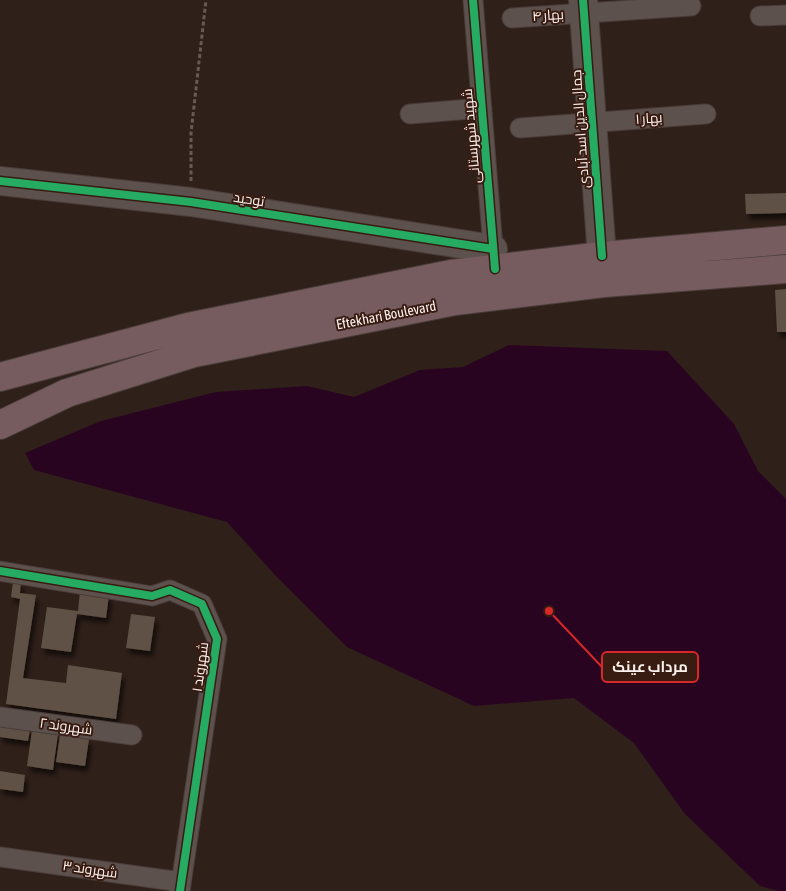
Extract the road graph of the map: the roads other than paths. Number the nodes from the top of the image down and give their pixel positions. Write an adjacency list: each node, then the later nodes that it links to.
1 (473, 0): 7 (street, شهید شهرستانی)
2 (584, 6): 3 (street, بهار ۴); 6 (street, بهار ۴); 10 (street, جمال الدین اسد آبادی)
3 (690, 6)
4 (786, 15): 5 (street)
5 (760, 16)
6 (512, 18)
7 (482, 108): 8 (street); 15 (street, شهید شهرستانی)
8 (410, 114)
9 (706, 114): 10 (street, بهار ۱)
10 (592, 122): 11 (street, بهار ۱); 14 (street, جمال الدین اسد آبادی)
11 (520, 128)
12 (0, 181): 15 (street, توحید)
13 (786, 240): 14 (highway, Eftekhari Boulevard)
14 (602, 256): 15 (highway, Eftekhari Boulevard)
15 (494, 259): 17 (highway, Eftekhari Boulevard)
16 (786, 269): 18 (highway, Eftekhari Boulevard)
17 (0, 377)
18 (0, 425)
19 (0, 571): 23 (street, شهروند ۱)
20 (0, 717): 21 (street, شهروند ۲)
21 (132, 735)
22 (0, 857): 23 (street, شهروند ۳)
23 (180, 886)

